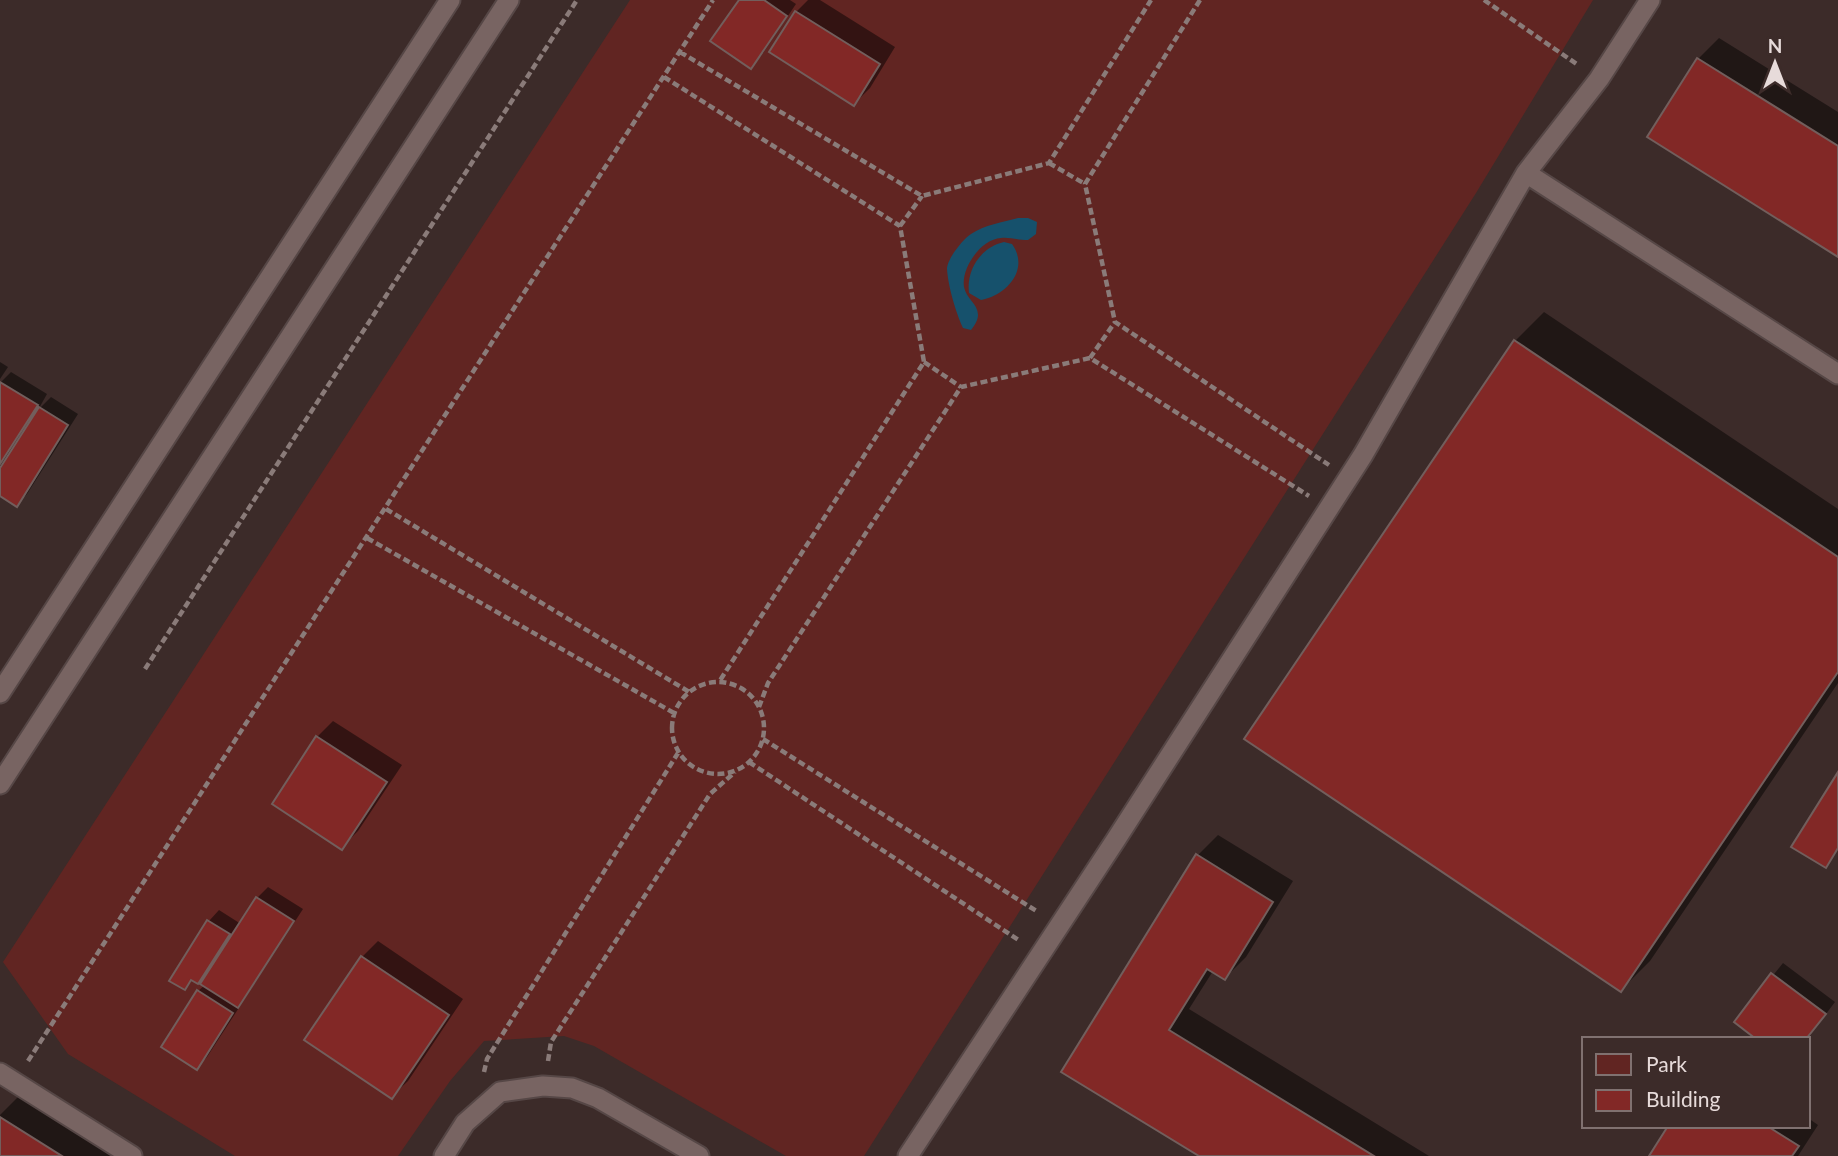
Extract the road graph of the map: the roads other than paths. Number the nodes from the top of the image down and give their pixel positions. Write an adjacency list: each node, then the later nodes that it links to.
1 (450, 0): 6 (lane)
2 (509, 0): 7 (lane)
3 (1650, 0): 4 (lane)
4 (1526, 173): 5 (lane); 12 (lane)
5 (1838, 374)
6 (0, 693)
7 (0, 784)
8 (7, 1077): 9 (lane)
9 (132, 1156)
10 (444, 1156): 11 (lane)
11 (699, 1156)
12 (908, 1156)

